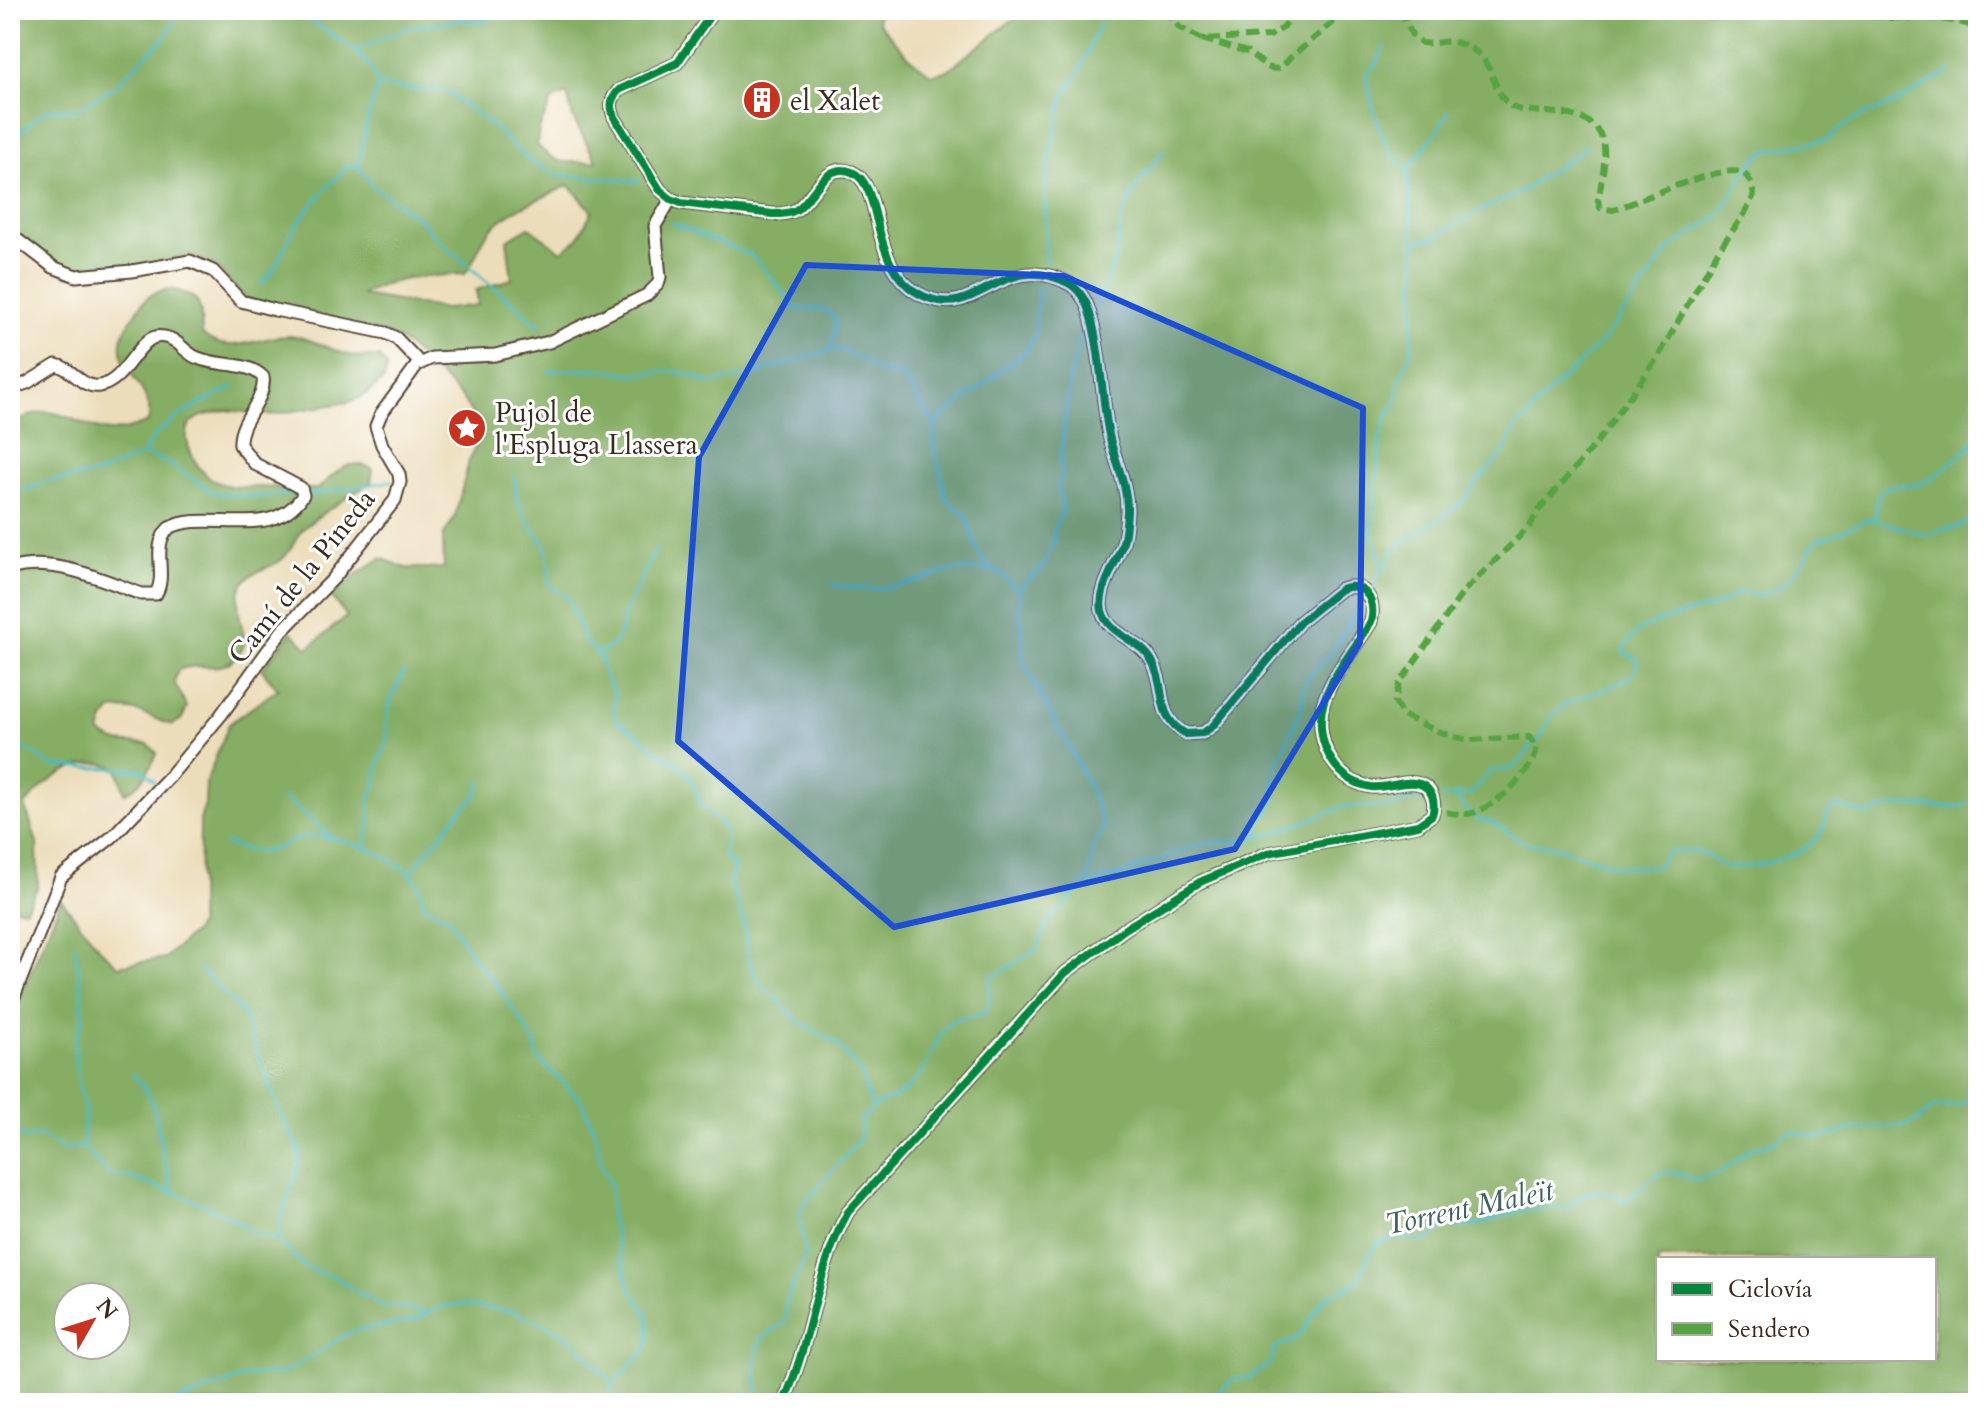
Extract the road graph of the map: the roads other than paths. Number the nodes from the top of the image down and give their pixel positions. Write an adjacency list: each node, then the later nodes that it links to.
1 (714, 10): 2 (street)
2 (671, 199): 4 (street); 8 (street)
3 (11, 232): 4 (street)
4 (419, 362): 7 (street, Camí de la Pineda)
5 (10, 389): 6 (street)
6 (10, 569)
7 (10, 1007)
8 (783, 1403)

